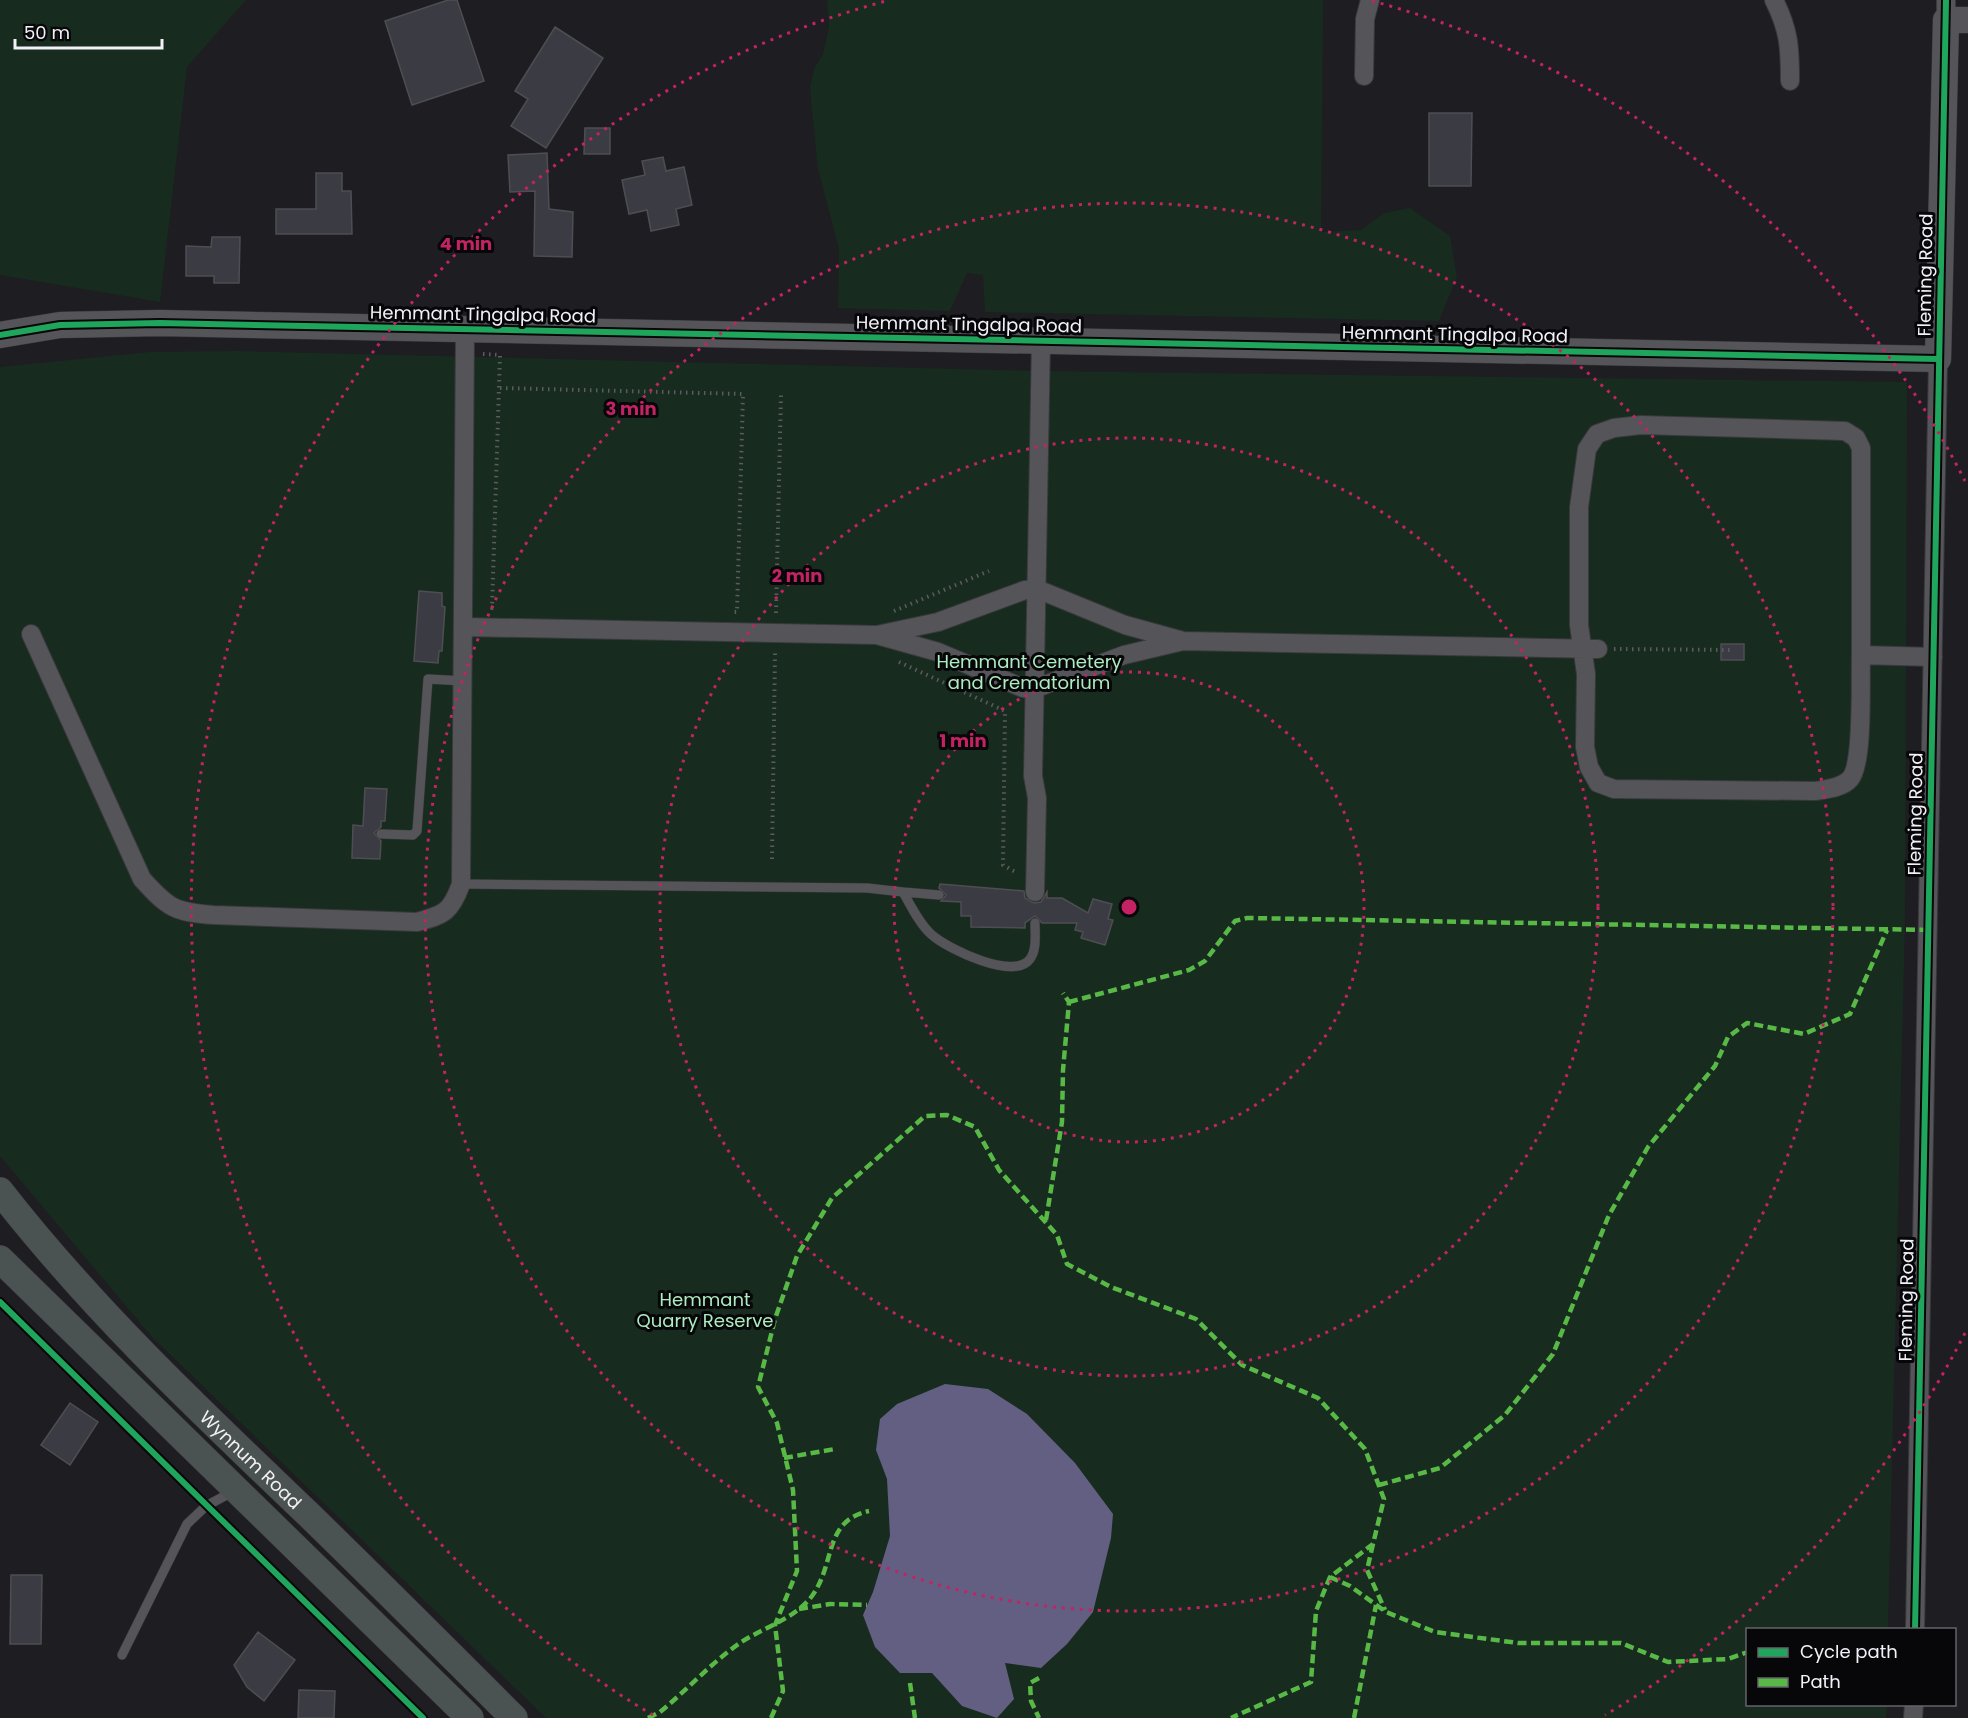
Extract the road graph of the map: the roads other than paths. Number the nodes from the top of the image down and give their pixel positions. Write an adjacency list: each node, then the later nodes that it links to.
1 (1370, 0): 4 (street)
2 (1774, 0): 5 (street)
3 (1953, 13): 9 (street, Fleming Road)
4 (1364, 76)
5 (1790, 81)
6 (0, 335): 8 (street, Hemmant Tingalpa Road)
7 (1041, 340): 8 (street, Hemmant Tingalpa Road); 9 (street, Hemmant Tingalpa Road); 10 (street)
8 (465, 341): 13 (street)
9 (1938, 359): 21 (street, Fleming Road)
10 (1036, 589): 11 (street); 12 (street); 23 (street)
11 (938, 622): 15 (street); 18 (street)
12 (1125, 625): 16 (street); 19 (street)
13 (464, 627): 15 (street); 22 (street)
14 (31, 634): 26 (street)
15 (877, 635): 18 (street)
16 (1183, 641): 17 (street); 19 (street)
17 (1591, 649): 20 (street); 20 (street)
18 (938, 652): 23 (street)
19 (1125, 655): 23 (street)
20 (1861, 655): 21 (street)
21 (1933, 657): 33 (street, Fleming Road)
22 (464, 681): 24 (lane); 26 (street)
23 (1034, 689): 25 (street)
24 (381, 834)
25 (1036, 883)
26 (461, 884): 27 (lane)
27 (903, 892): 28 (lane); 29 (lane)
28 (939, 895)
29 (1035, 923)
30 (0, 1191): 36 (main road, Wynnum Road)
31 (0, 1260): 32 (main road, Wynnum Road)
32 (236, 1490): 34 (lane); 35 (main road, Wynnum Road)
33 (1915, 1628)
34 (122, 1655)
35 (470, 1718)
36 (514, 1718)

